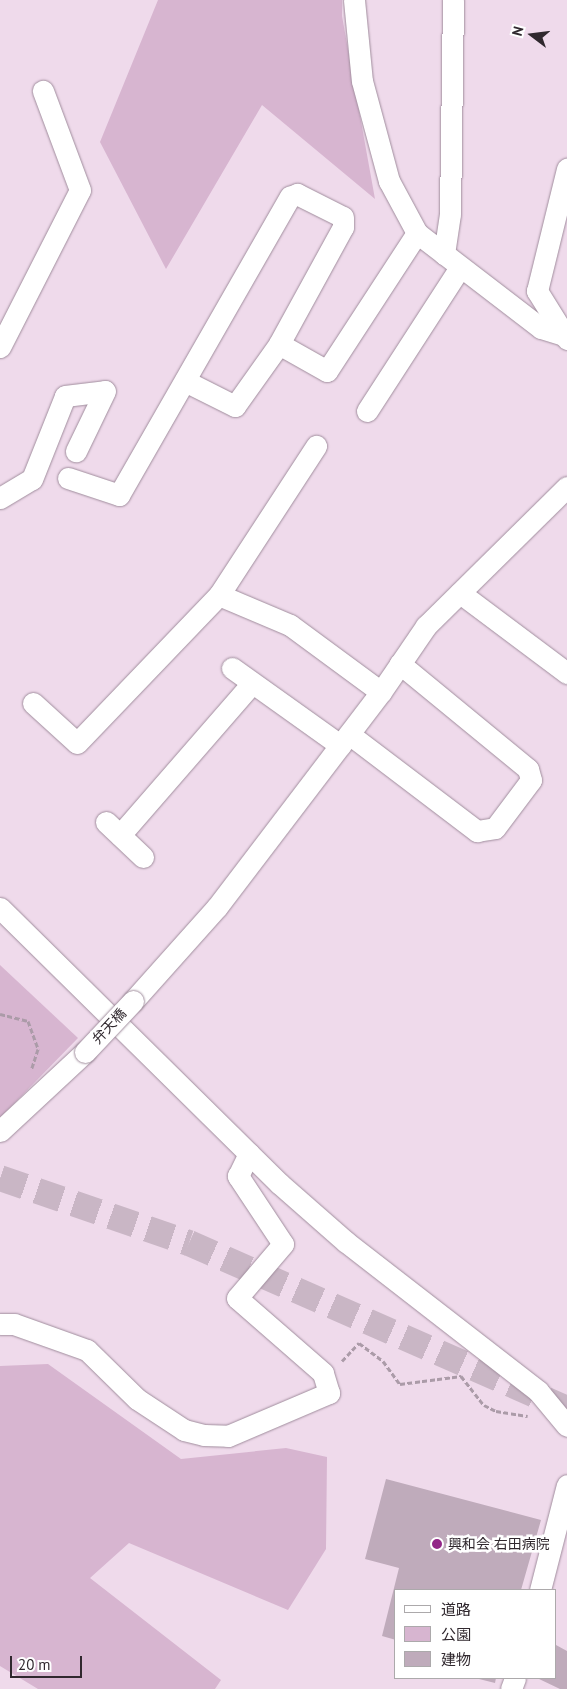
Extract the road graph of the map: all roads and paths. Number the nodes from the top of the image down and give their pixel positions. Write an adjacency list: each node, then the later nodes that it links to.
1 (354, 0): 5 (street)
2 (453, 0): 6 (street)
3 (43, 91): 9 (street)
4 (567, 169): 7 (street)
5 (417, 233): 6 (street); 8 (street)
6 (452, 261): 7 (street); 11 (street)
7 (566, 337)
8 (279, 344): 10 (street); 10 (street)
9 (0, 347)
10 (185, 381): 14 (street)
11 (367, 411)
12 (316, 446): 18 (street)
13 (76, 451): 16 (street)
14 (68, 478)
15 (567, 487): 17 (street, 弁天橋)
16 (0, 498)
17 (460, 593): 19 (street, 弁天橋); 21 (street)
18 (219, 595): 23 (street); 24 (street)
19 (400, 664): 23 (street, 弁天橋); 25 (street)
20 (232, 668): 22 (street)
21 (567, 673)
22 (252, 683): 25 (street); 26 (street)
23 (381, 692): 25 (street, 弁天橋)
24 (33, 703)
25 (344, 740): 30 (street, 弁天橋, bridge)
26 (143, 857)
27 (0, 908): 31 (street)
28 (0, 1014): 29 (path)
29 (29, 1078)
30 (0, 1131)
31 (249, 1153): 33 (street); 35 (street)
32 (0, 1324): 33 (street)
33 (325, 1380): 34 (path)
34 (531, 1417)
35 (567, 1426)
36 (567, 1485): 37 (street)
37 (540, 1589)

